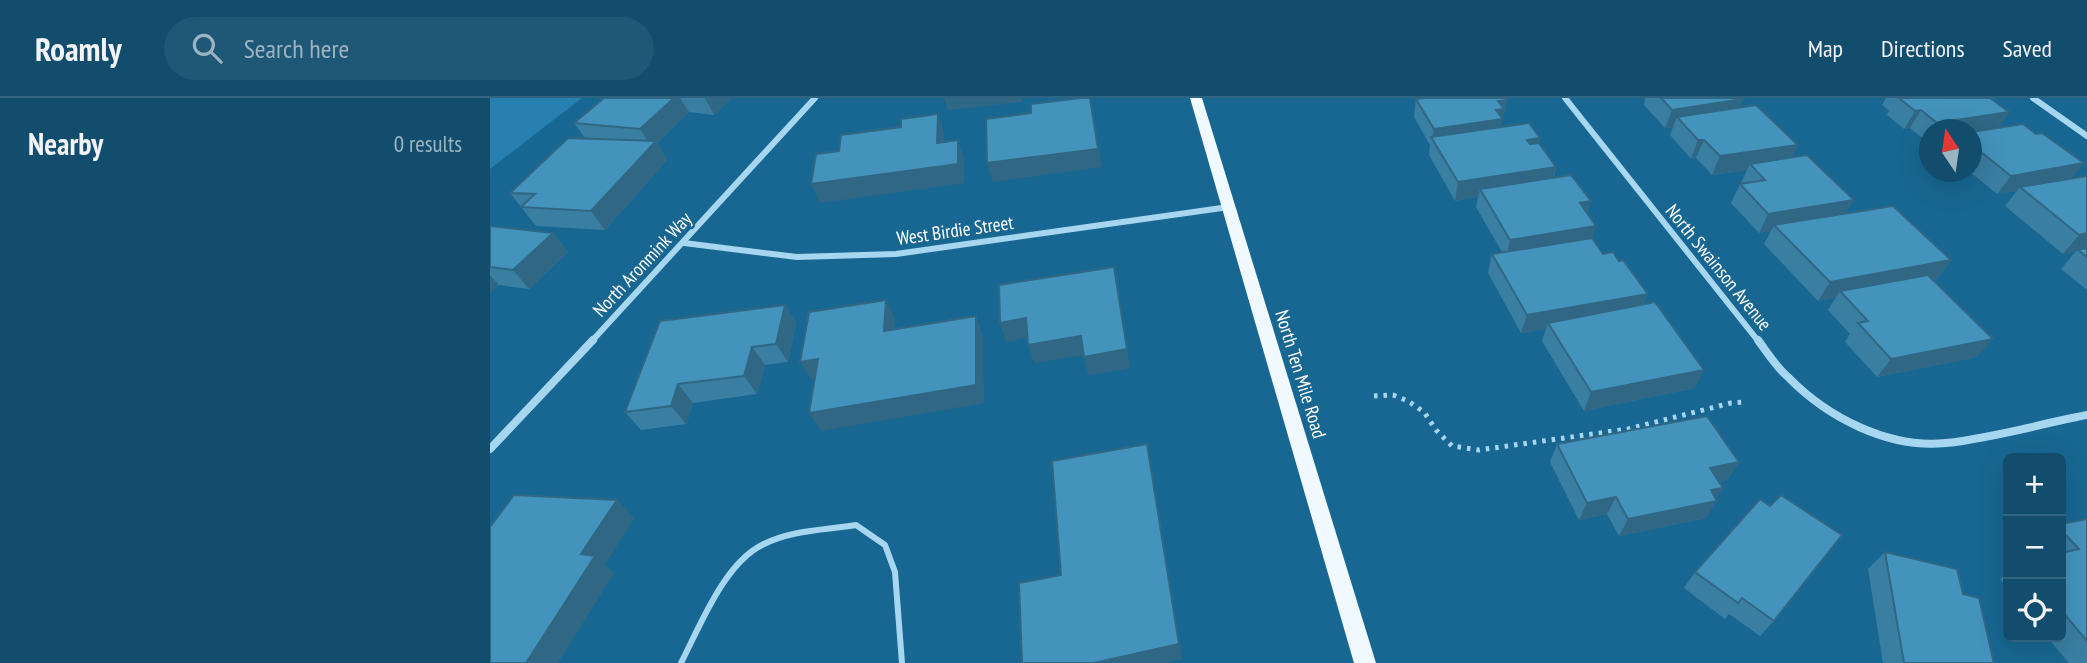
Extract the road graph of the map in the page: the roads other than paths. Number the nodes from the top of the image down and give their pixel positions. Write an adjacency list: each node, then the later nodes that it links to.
1 (815, 98): 7 (street, North Aronmink Way)
2 (1196, 98): 6 (main road, North Ten Mile Road)
3 (1565, 98): 8 (street, North Swainson Avenue)
4 (2034, 98): 5 (street)
5 (2087, 136)
6 (1229, 207): 7 (street, West Birdie Street); 12 (main road, North Ten Mile Road)
7 (684, 243): 9 (street, North Aronmink Way)
8 (2087, 415)
9 (490, 449)
10 (681, 663): 11 (lane)
11 (902, 663)
12 (1366, 663)

